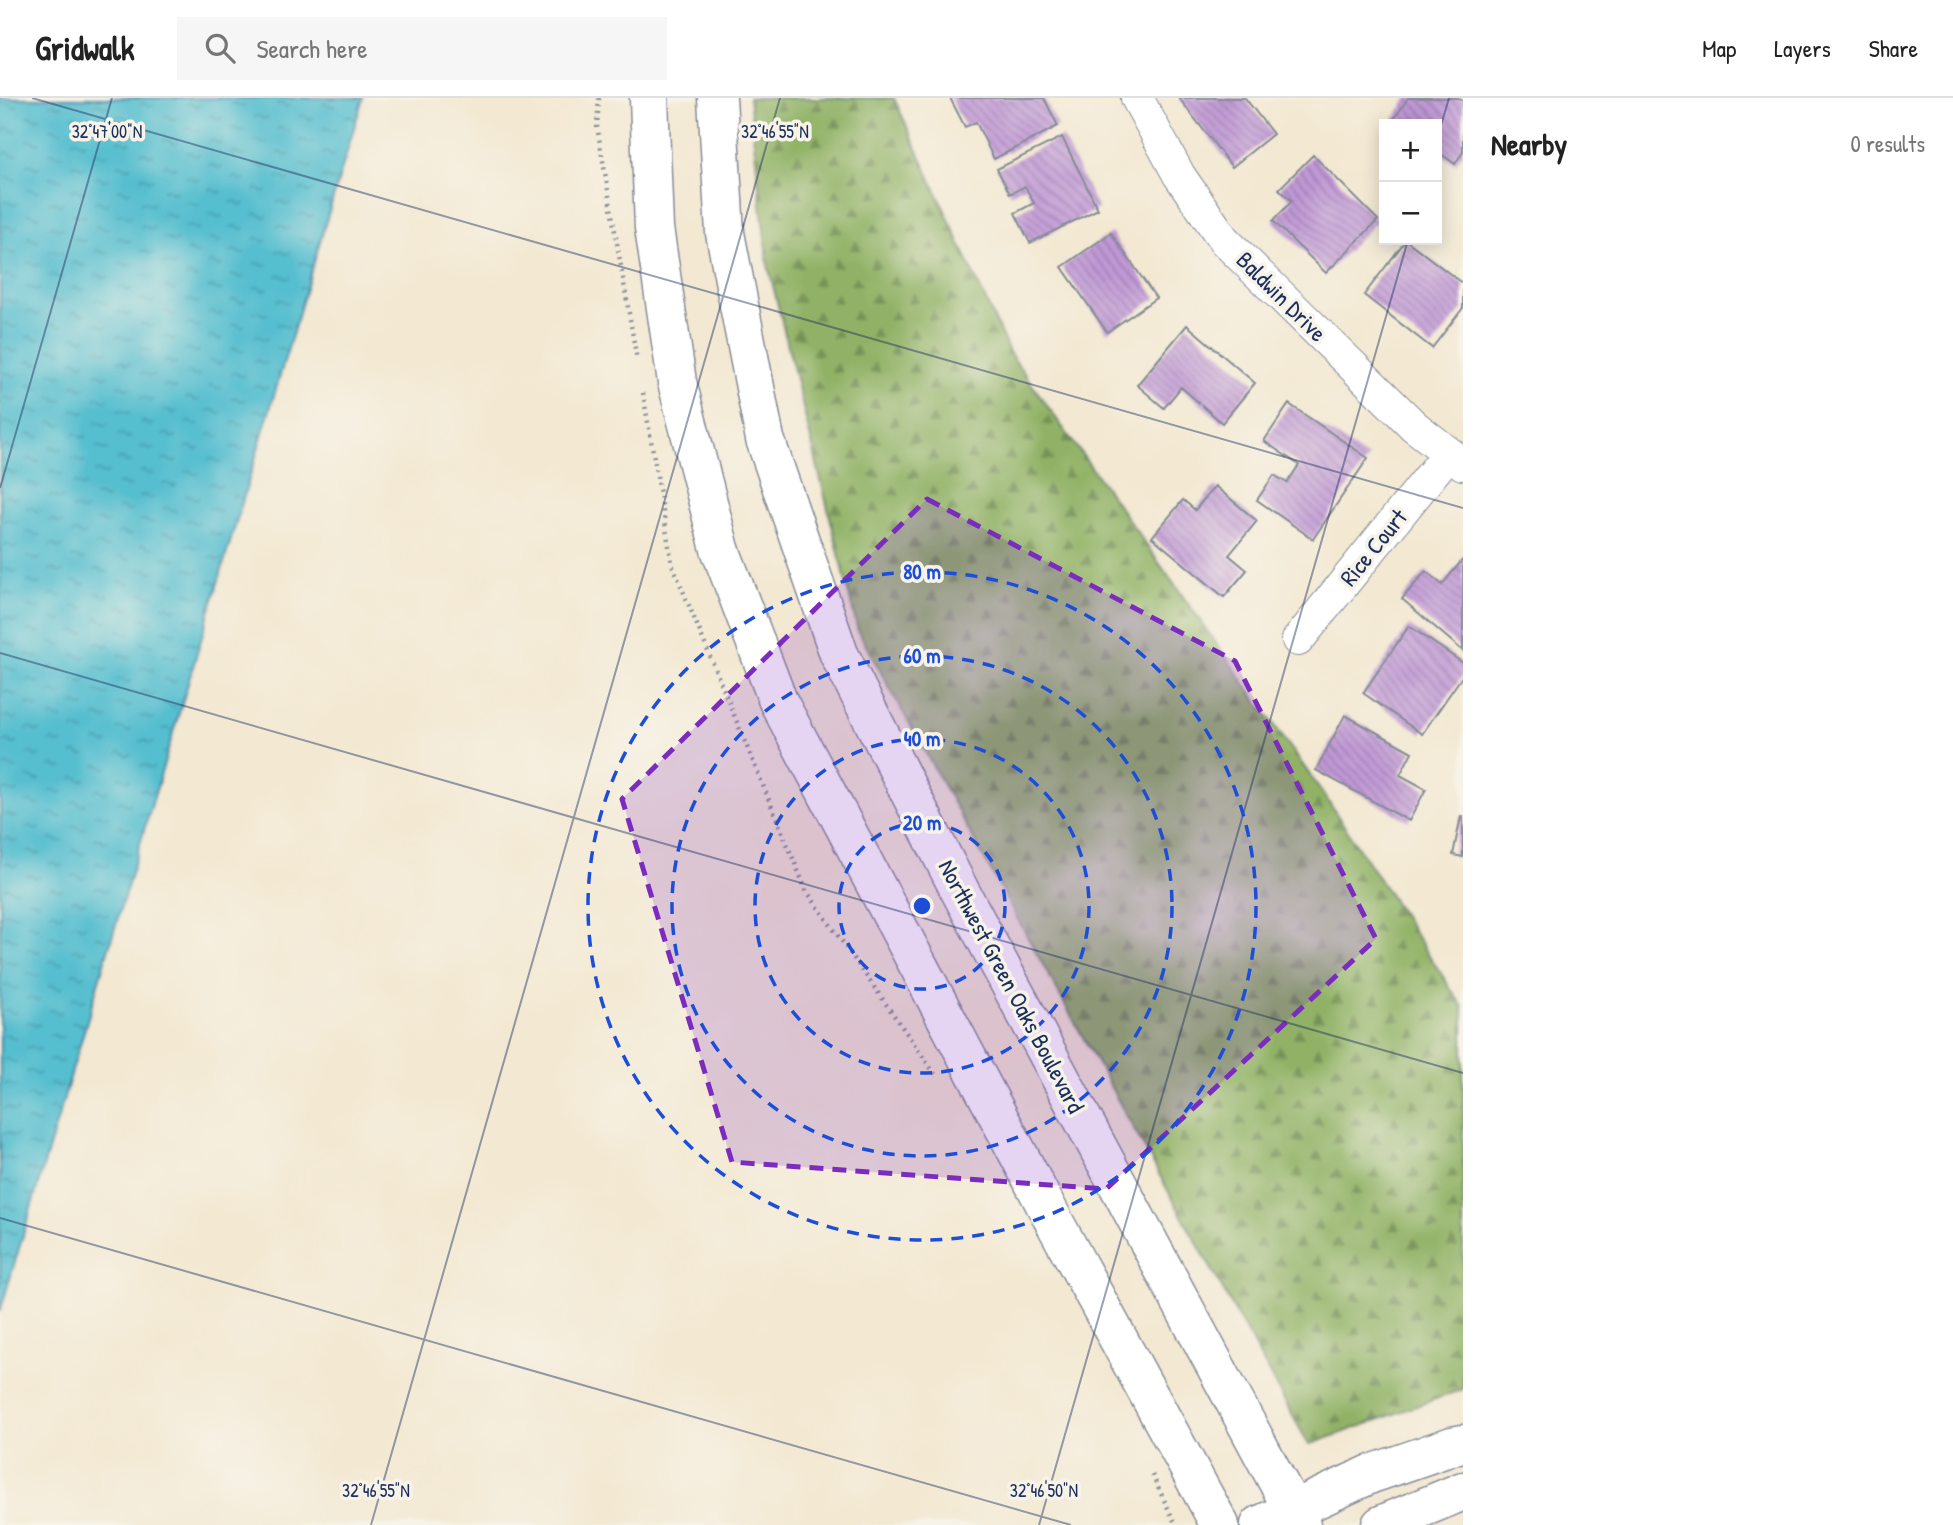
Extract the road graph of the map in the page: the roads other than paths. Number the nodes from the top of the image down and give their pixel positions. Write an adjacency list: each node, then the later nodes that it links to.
1 (649, 98): 9 (main road)
2 (717, 98): 8 (main road, Northwest Green Oaks Boulevard)
3 (1137, 98): 4 (street, Baldwin Drive)
4 (1456, 459): 5 (street, Rice Court)
5 (1298, 640)
6 (1463, 1444): 8 (main road)
7 (1463, 1491): 10 (main road)
8 (1284, 1520)
9 (1220, 1525)
10 (1381, 1525)

